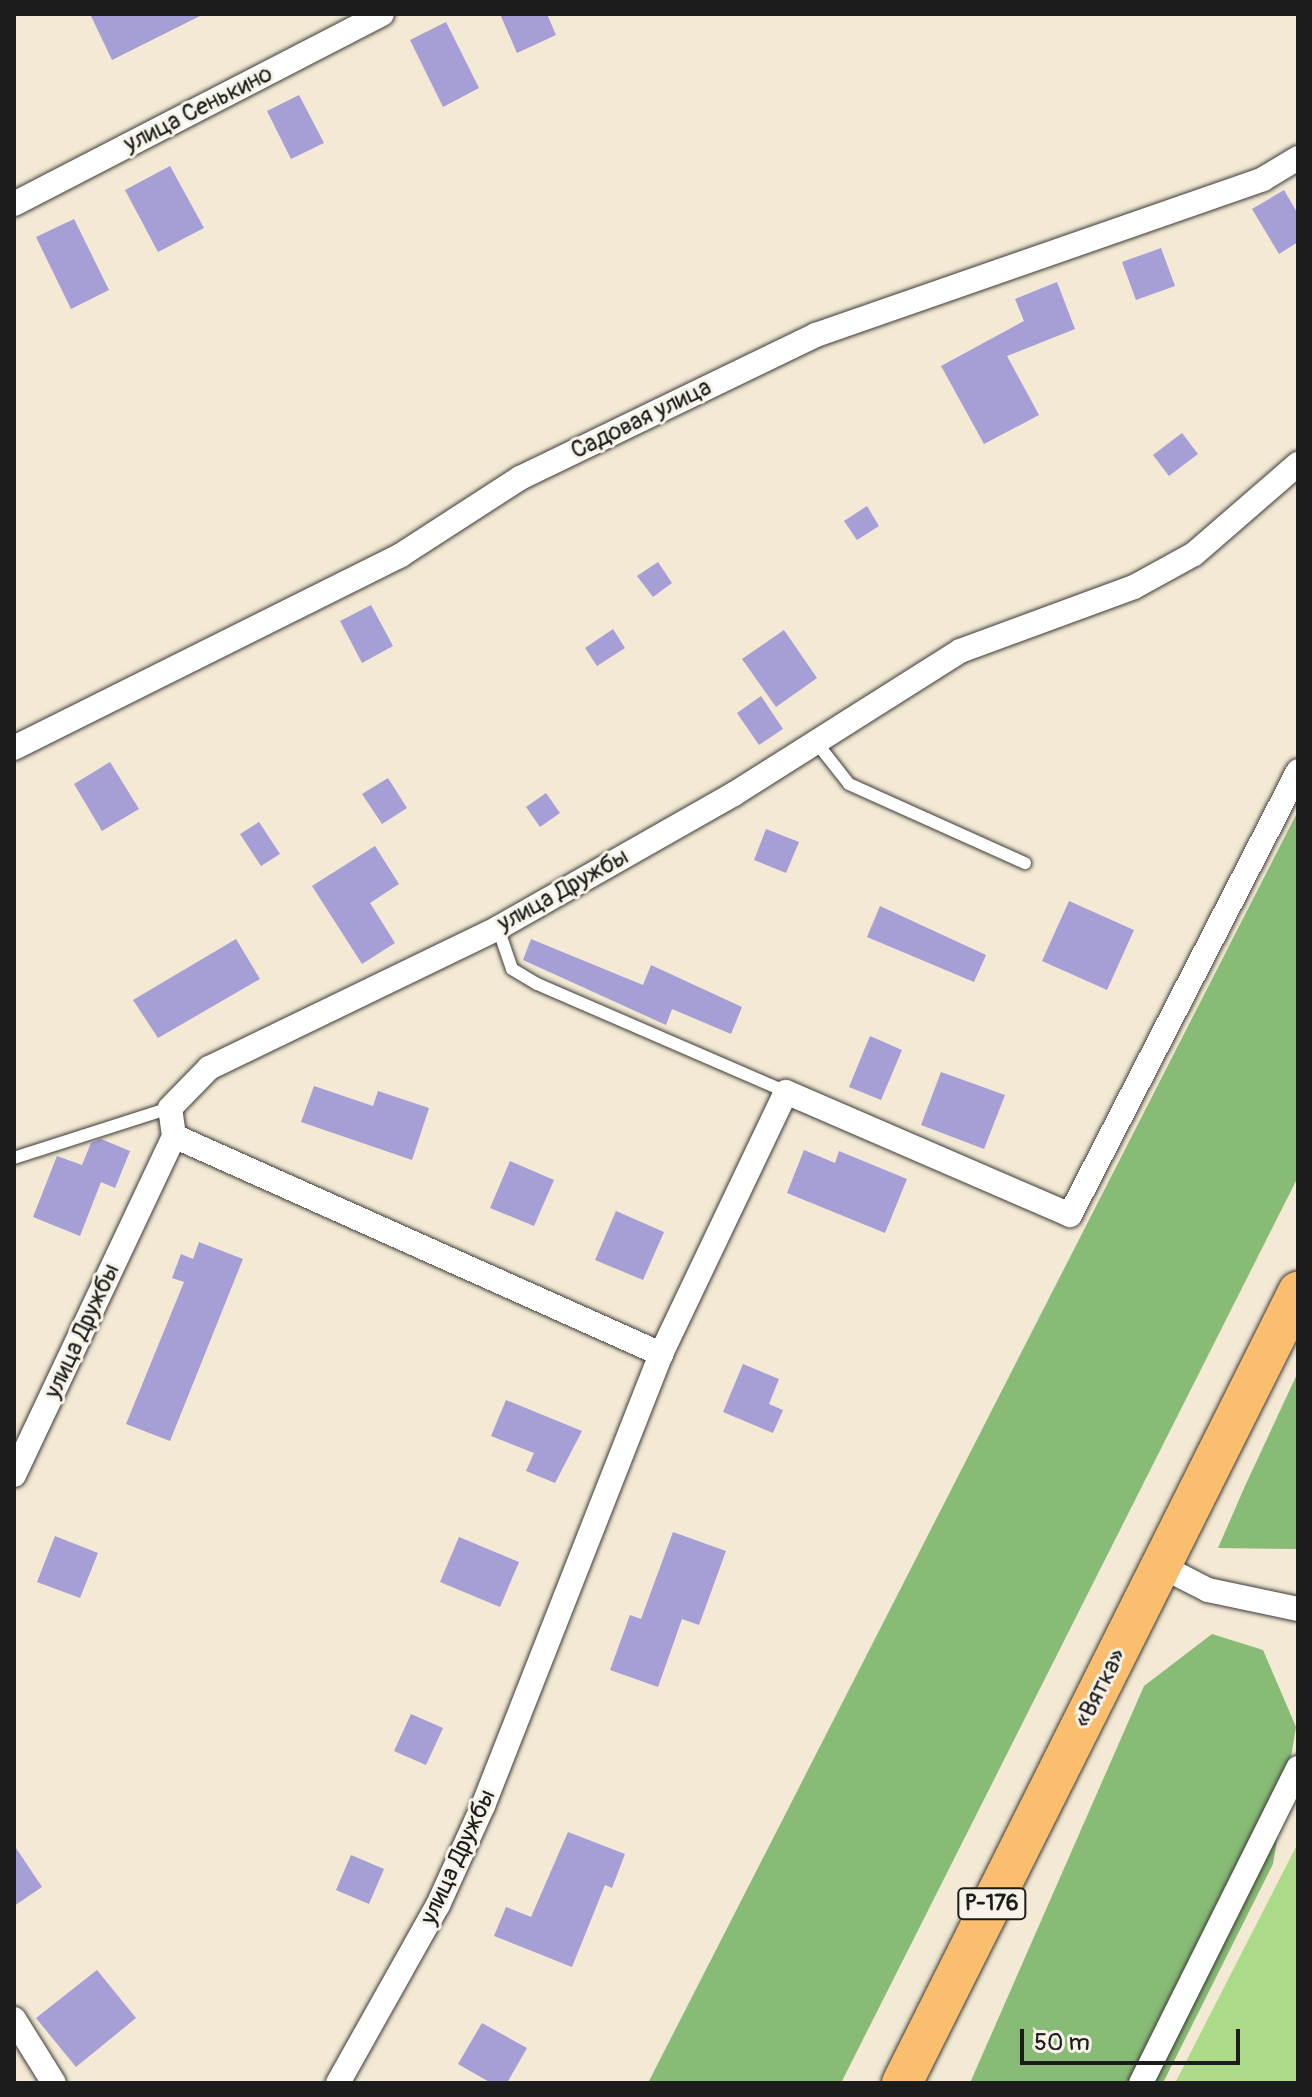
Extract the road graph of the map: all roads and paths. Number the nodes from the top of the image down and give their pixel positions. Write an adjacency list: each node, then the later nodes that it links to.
1 (382, 14): 3 (street, улица Сенькино)
2 (1298, 158): 6 (street, Садовая улица)
3 (14, 204)
4 (1298, 464): 5 (street, улица Дружбы)
5 (816, 742): 8 (lane); 9 (street, улица Дружбы)
6 (14, 748)
7 (1298, 771): 10 (street)
8 (1025, 863)
9 (498, 928): 10 (lane); 11 (street, улица Дружбы)
10 (786, 1092): 15 (street, улица Дружбы)
11 (170, 1108): 12 (street); 13 (lane)
12 (174, 1136): 15 (street); 16 (street, улица Дружбы)
13 (14, 1158)
14 (1298, 1292): 17 (main road, «Вятка» / Р-176)
15 (661, 1354): 22 (street, улица Дружбы)
16 (14, 1475)
17 (1161, 1566): 18 (street); 23 (main road, «Вятка» / Р-176)
18 (1294, 1616)
19 (1298, 1768): 24 (street)
20 (14, 2019): 21 (street)
21 (54, 2083)
22 (338, 2083)
23 (902, 2083)
24 (1141, 2083)

